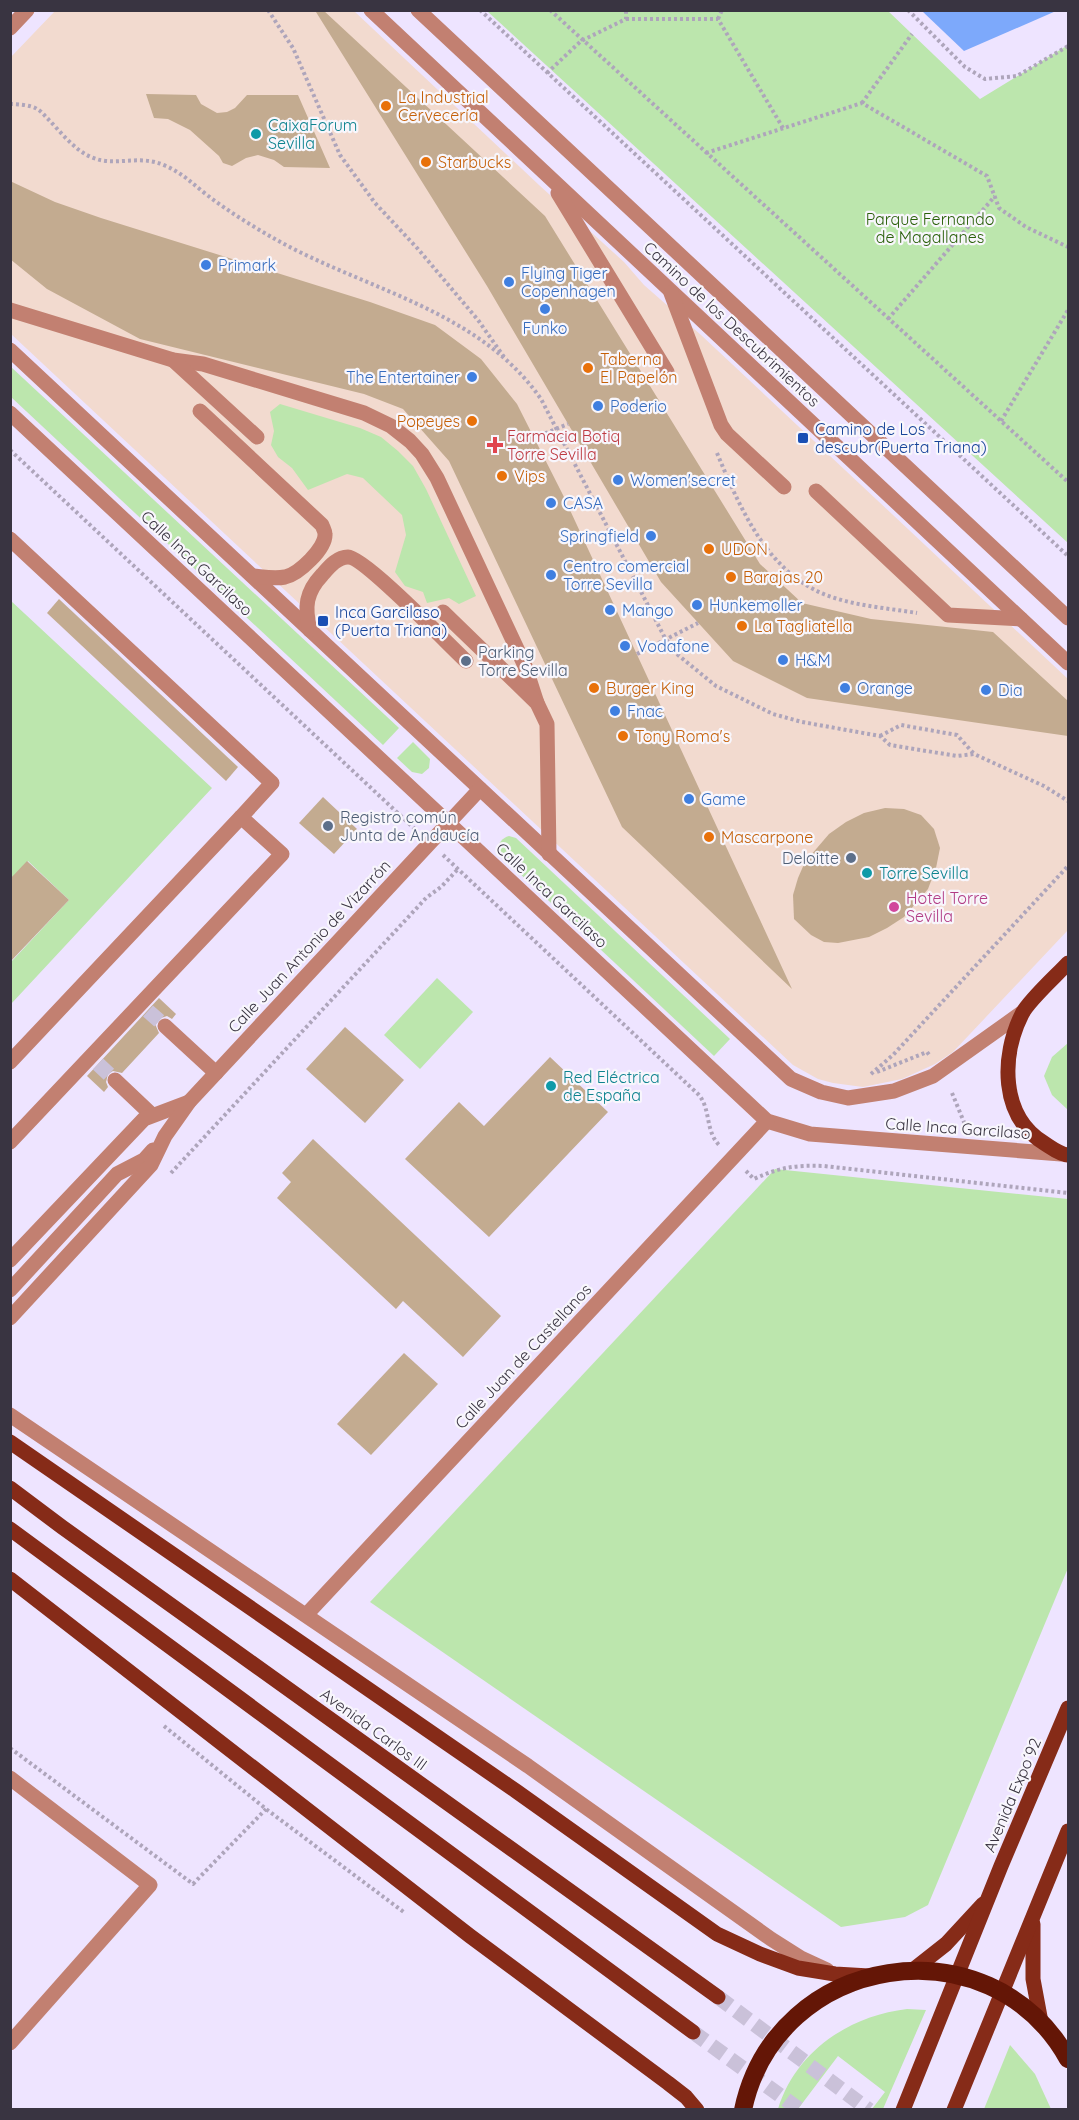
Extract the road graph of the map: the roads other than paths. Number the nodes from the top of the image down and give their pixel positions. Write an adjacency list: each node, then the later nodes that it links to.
1 (27, 10): 4 (street)
2 (371, 10): 5 (street, Camino de los Descubrimientos)
3 (418, 10): 19 (street, Camino de los Descubrimientos)
4 (10, 28)
5 (547, 175): 6 (street, Camino de los Descubrimientos); 10 (street)
6 (670, 290): 14 (street); 20 (street, Camino de los Descubrimientos)
7 (10, 310): 9 (street)
8 (10, 350): 17 (street, Calle Inca Garcilaso)
9 (173, 360): 13 (street); 24 (street)
10 (667, 372)
11 (200, 411): 17 (street)
12 (10, 413): 27 (street, Calle Inca Garcilaso)
13 (257, 437)
14 (784, 487)
15 (816, 491): 20 (street)
16 (10, 539): 26 (street)
17 (253, 576): 21 (street, Calle Inca Garcilaso)
18 (443, 612): 24 (street)
19 (1068, 618)
20 (1021, 619): 23 (street, Camino de los Descubrimientos)
21 (310, 630): 22 (street); 25 (street, Calle Inca Garcilaso)
22 (466, 661)
23 (1068, 663)
24 (537, 703): 28 (street)
25 (480, 789): 27 (street, Calle Juan Antonio de Vizarrón); 28 (street, Calle Inca Garcilaso)
26 (241, 817): 32 (street); 39 (street)
27 (448, 823): 33 (street, Calle Juan Antonio de Vizarrón); 37 (street, Calle Inca Garcilaso)
28 (549, 854): 30 (street, Calle Inca Garcilaso)
29 (1068, 963): 30 (main road)
30 (1023, 1012): 40 (main road)
31 (165, 1026): 33 (street)
32 (10, 1062)
33 (216, 1073): 35 (street, Calle Juan Antonio de Vizarrón)
34 (115, 1080): 36 (street)
35 (189, 1102): 36 (street, Calle Juan Antonio de Vizarrón); 38 (street, Calle Juan Antonio de Vizarrón)
36 (152, 1115): 41 (street, Calle Juan Antonio de Vizarrón)
37 (767, 1121): 40 (street, Calle Inca Garcilaso); 49 (street, Calle Juan de Castellanos)
38 (165, 1136): 42 (street); 43 (street, Calle Juan Antonio de Vizarrón)
39 (10, 1142)
40 (1065, 1154)
41 (10, 1260)
42 (10, 1290)
43 (10, 1318)
44 (10, 1414): 49 (street)
45 (10, 1442): 56 (main road)
46 (10, 1488): 60 (main road, Avenida Carlos III)
47 (10, 1529): 62 (main road)
48 (10, 1580): 65 (main road)
49 (306, 1615): 56 (street)
50 (1068, 1707): 53 (main road, Avenida Expo´92)
51 (10, 1778): 63 (street)
52 (1068, 1831): 54 (main road)
53 (989, 1898): 55 (main road); 57 (main road, Avenida Expo´92)
54 (1033, 1915): 59 (main road); 61 (main road)
55 (913, 1970): 57 (highway); 58 (highway)
56 (835, 1974): 58 (main road)
57 (958, 1975): 59 (highway); 67 (main road, Avenida Expo´92)
58 (869, 1976): 66 (highway)
59 (1002, 1992): 61 (highway); 68 (main road)
60 (718, 1997)
61 (1041, 2022): 64 (highway)
62 (693, 2032)
63 (10, 2043)
64 (1068, 2059)
65 (697, 2109)
66 (743, 2109)
67 (903, 2109)
68 (954, 2109)

